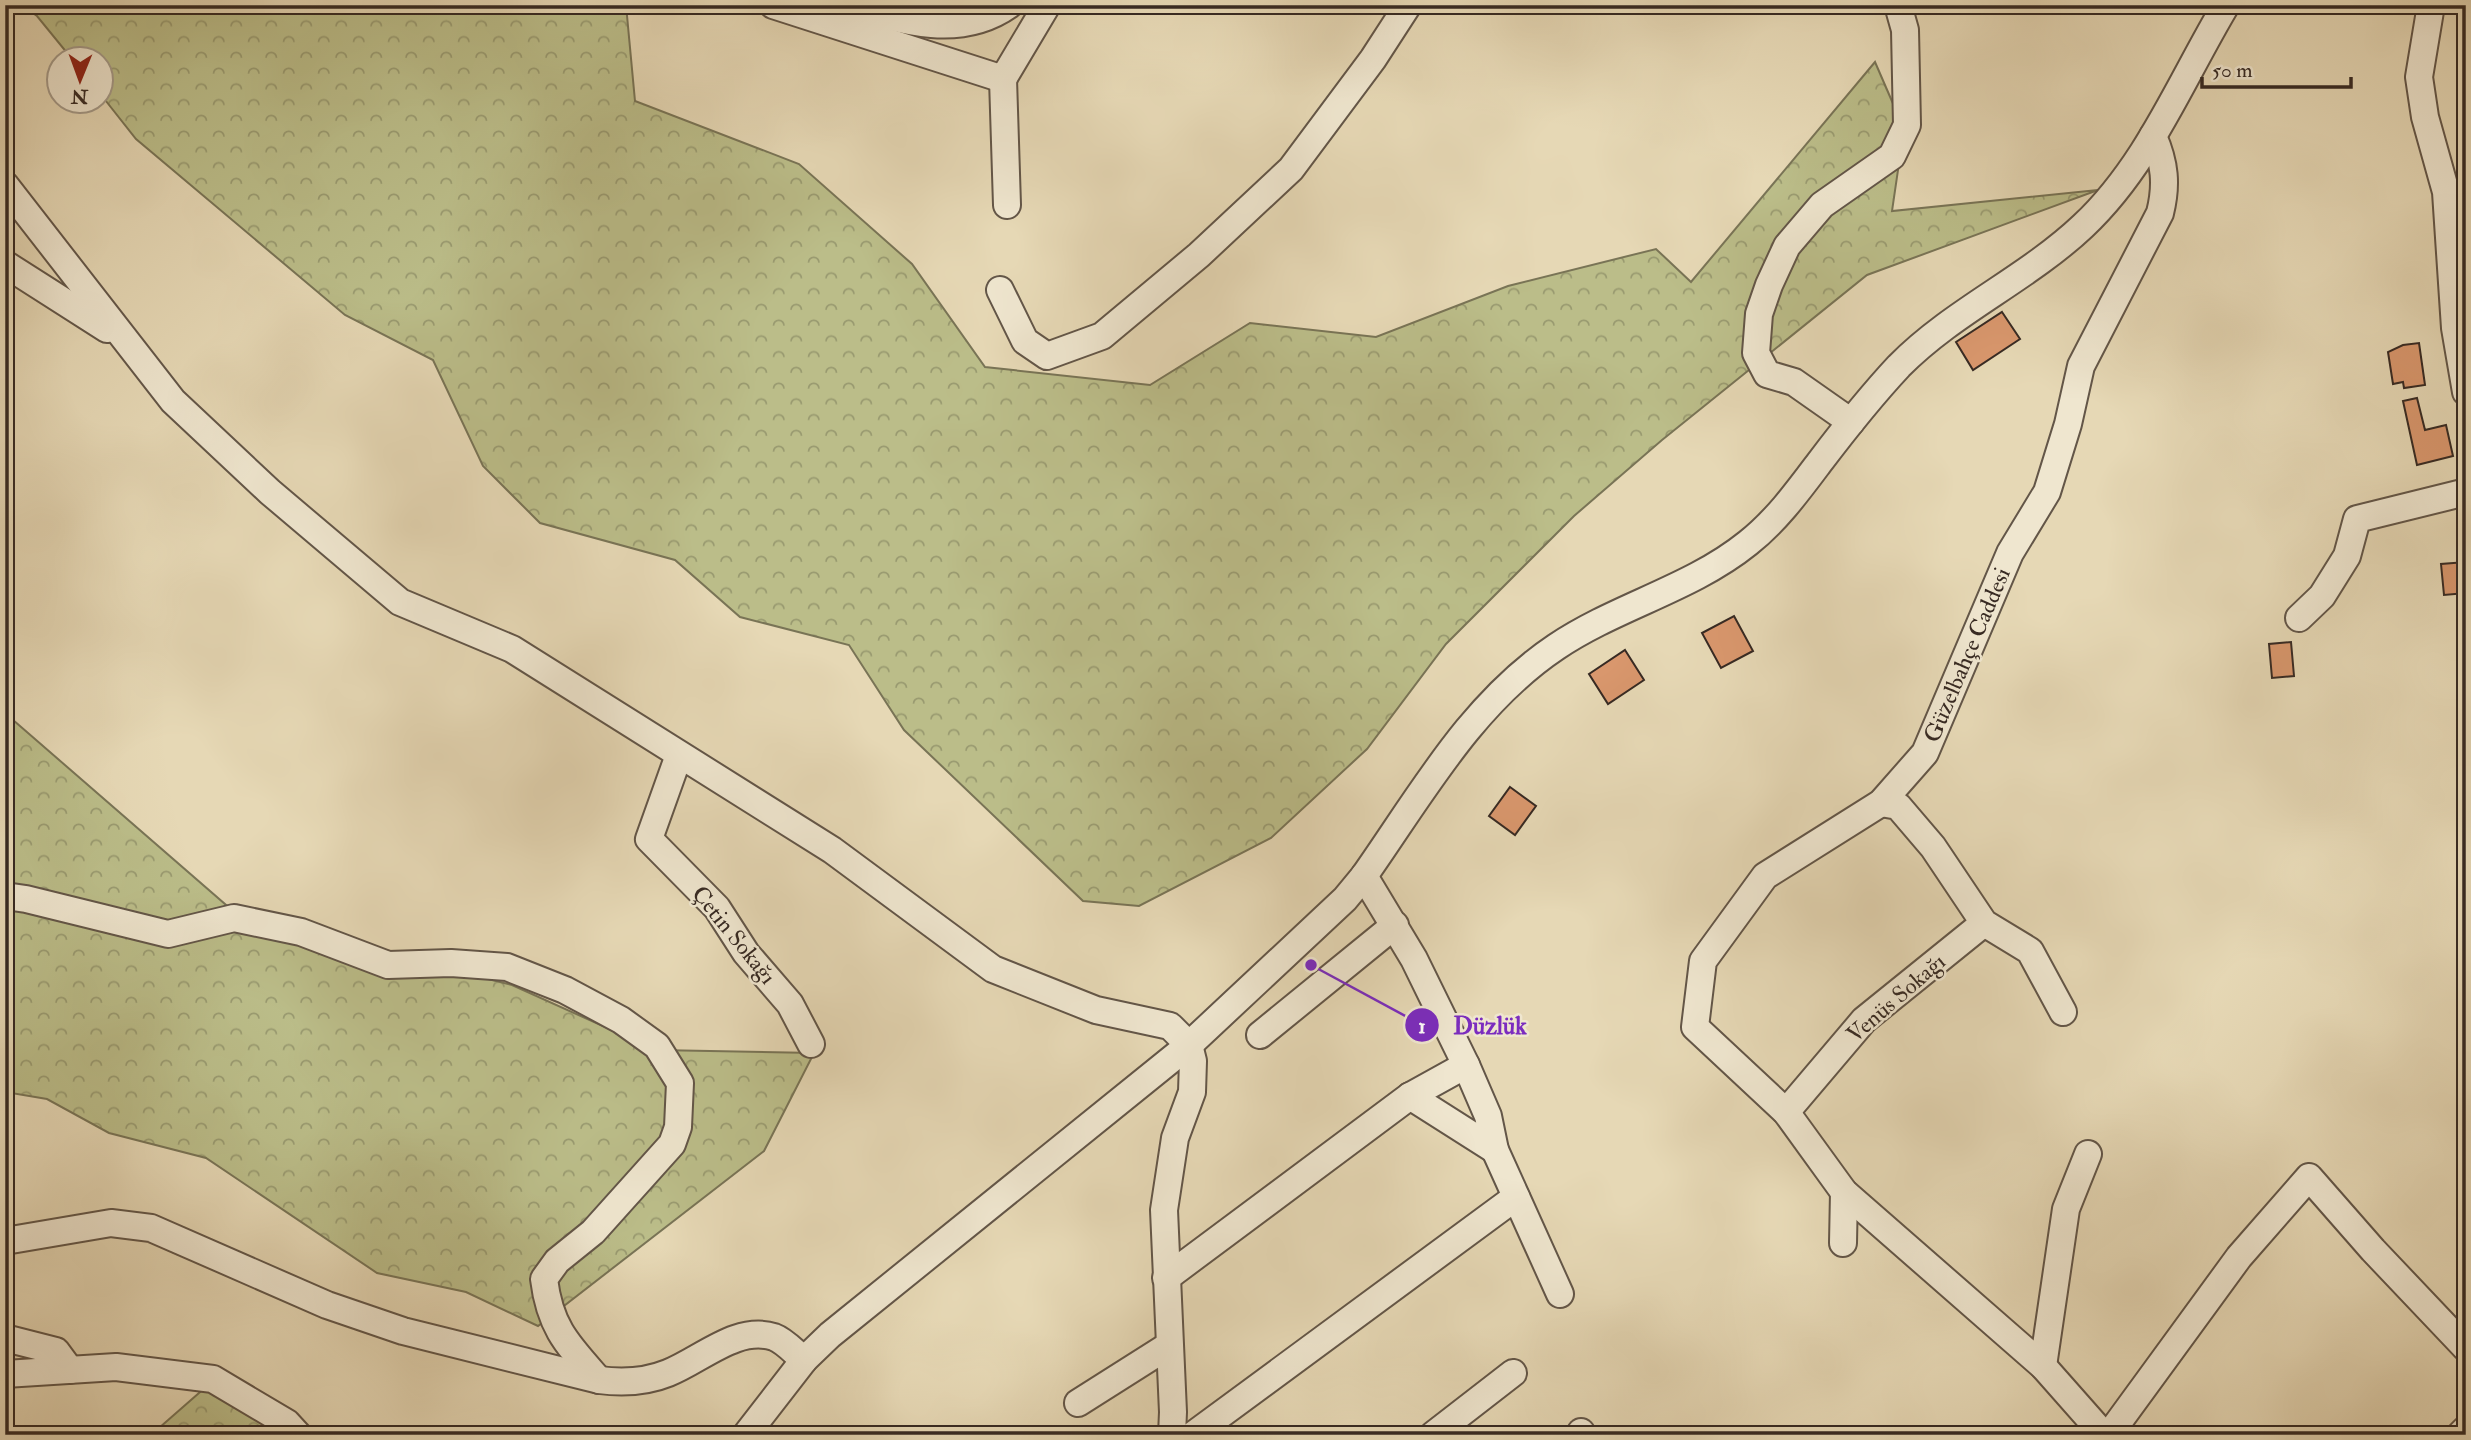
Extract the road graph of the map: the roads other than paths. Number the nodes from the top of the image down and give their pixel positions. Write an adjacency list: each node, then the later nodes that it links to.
1 (773, 5): 9 (street)
2 (852, 5): 3 (street)
3 (1009, 5)
4 (1047, 5): 9 (street)
5 (1408, 5): 15 (street)
6 (1898, 5): 19 (street)
7 (2225, 5): 10 (street)
8 (2431, 5): 12 (street)
9 (1003, 79): 13 (street)
10 (2153, 136): 19 (street); 23 (street, Güzelbahçe Caddesi)
11 (5, 186): 16 (street)
12 (2456, 187): 17 (street)
13 (1007, 205)
14 (5, 264): 16 (street)
15 (1000, 290)
16 (124, 339): 22 (street)
17 (2462, 339): 18 (street)
18 (2466, 392)
19 (1850, 422): 24 (street)
20 (2466, 492): 21 (street)
21 (2300, 618)
22 (679, 755): 30 (street, Çetin Sokağı); 31 (street)
23 (1881, 803): 26 (street); 34 (street, Güzelbahçe Caddesi)
24 (1364, 876): 27 (street); 31 (street)
25 (5, 896): 51 (street)
26 (1984, 923): 28 (street); 34 (street, Venüs Sokağı)
27 (1395, 925): 29 (street); 32 (street)
28 (2063, 1012)
29 (1260, 1035)
30 (811, 1044)
31 (1189, 1045): 41 (street); 46 (street)
32 (1466, 1065): 33 (street); 35 (street)
33 (1410, 1096): 35 (street); 41 (street)
34 (1786, 1112): 37 (street)
35 (1495, 1150): 38 (street)
36 (2088, 1154): 47 (street)
37 (1844, 1192): 40 (street); 47 (street)
38 (1516, 1197): 42 (street); 57 (street)
39 (5, 1241): 51 (street)
40 (1843, 1243)
41 (1166, 1278): 44 (street)
42 (1560, 1294)
43 (5, 1338): 48 (street)
44 (1168, 1346): 52 (street); 56 (street)
45 (2466, 1348): 59 (street)
46 (804, 1360): 51 (street); 55 (street)
47 (2043, 1366): 59 (street)
48 (70, 1370): 50 (street); 54 (street)
49 (1513, 1373): 58 (street)
50 (5, 1374)
51 (599, 1380)
52 (1078, 1403)
53 (2466, 1429): 60 (street)
54 (298, 1435)
55 (746, 1435)
56 (1172, 1435)
57 (1193, 1435)
58 (1433, 1435)
59 (2107, 1435)
60 (2460, 1435)

